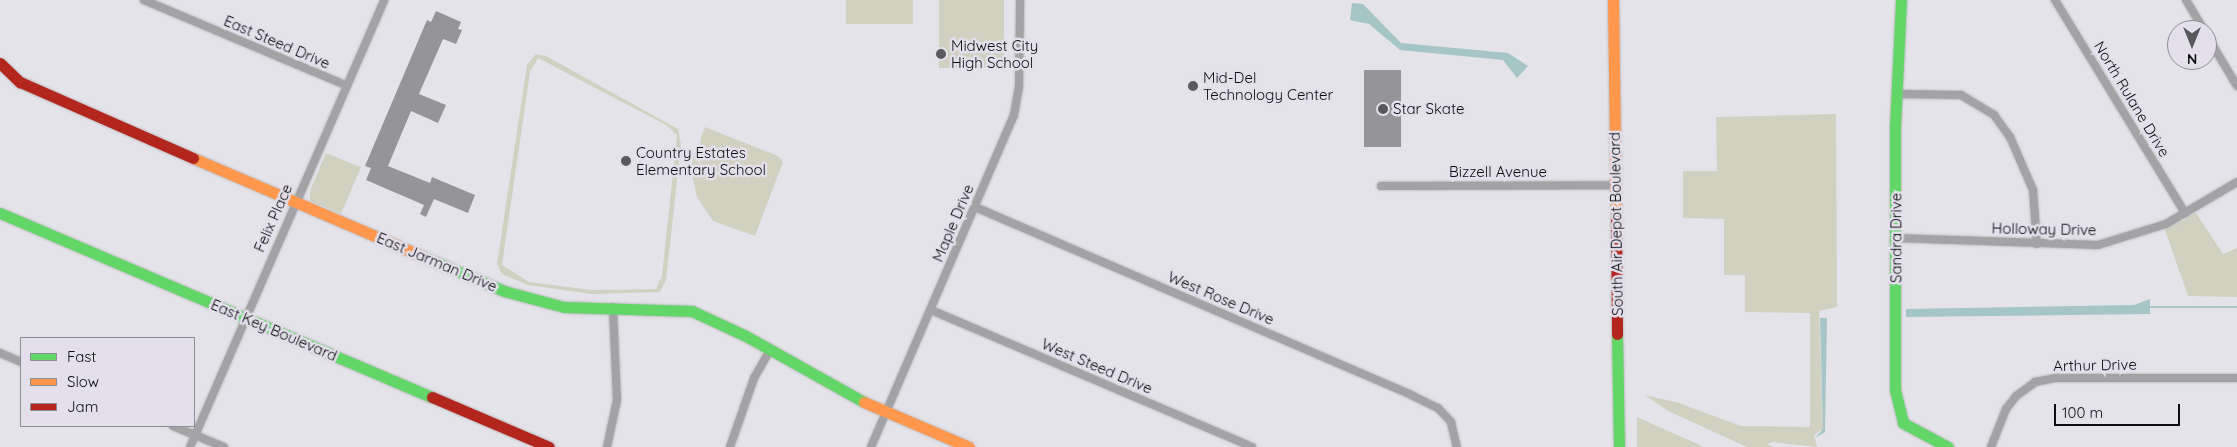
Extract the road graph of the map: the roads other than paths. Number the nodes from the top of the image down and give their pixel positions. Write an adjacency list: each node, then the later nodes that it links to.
1 (144, 0): 11 (street, East Steed Drive)
2 (384, 0): 11 (street, Felix Place)
3 (1020, 0): 18 (street, Maple Drive)
4 (1613, 0): 15 (street, South Air Depot Boulevard)
5 (1901, 0): 13 (street, Sandra Drive)
6 (2056, 0): 20 (street, North Rulane Drive)
7 (2186, 0): 8 (street)
8 (2198, 20)
9 (2217, 53): 12 (street)
10 (0, 62): 17 (street, East Jarman Drive)
11 (345, 85): 17 (street, Felix Place)
12 (2237, 86)
13 (1897, 94): 21 (street, Sandra Drive); 22 (street)
14 (2237, 182): 20 (street, Holloway Drive)
15 (1616, 185): 16 (street, Bizzell Avenue); 42 (street, South Air Depot Boulevard)
16 (1380, 186)
17 (296, 202): 23 (street, East Jarman Drive); 25 (street, Felix Place)
18 (975, 207): 24 (street, Maple Drive); 41 (street, West Rose Drive)
19 (0, 213): 25 (street, East Key Boulevard)
20 (2185, 213): 22 (street, Holloway Drive)
21 (1896, 238): 22 (street, Holloway Drive); 43 (street, Sandra Drive)
22 (2037, 244)
23 (613, 307): 27 (street, East Jarman Drive); 36 (street)
24 (931, 310): 30 (street, Maple Drive); 40 (street, West Steed Drive)
25 (244, 317): 32 (street, Felix Place); 35 (street, East Key Boulevard)
26 (0, 352): 28 (street)
27 (768, 352): 30 (street, East Jarman Drive); 37 (street)
28 (20, 362)
29 (2237, 378): 44 (street, Arthur Drive)
30 (886, 411): 38 (street, Maple Drive); 39 (street, East Jarman Drive)
31 (175, 427): 32 (street)
32 (195, 435): 33 (street, Felix Place); 34 (street)
33 (190, 447)
34 (224, 447)
35 (549, 447)
36 (607, 447)
37 (730, 447)
38 (871, 447)
39 (969, 447)
40 (1252, 447)
41 (1457, 447)
42 (1619, 447)
43 (1948, 447)
44 (1991, 447)

